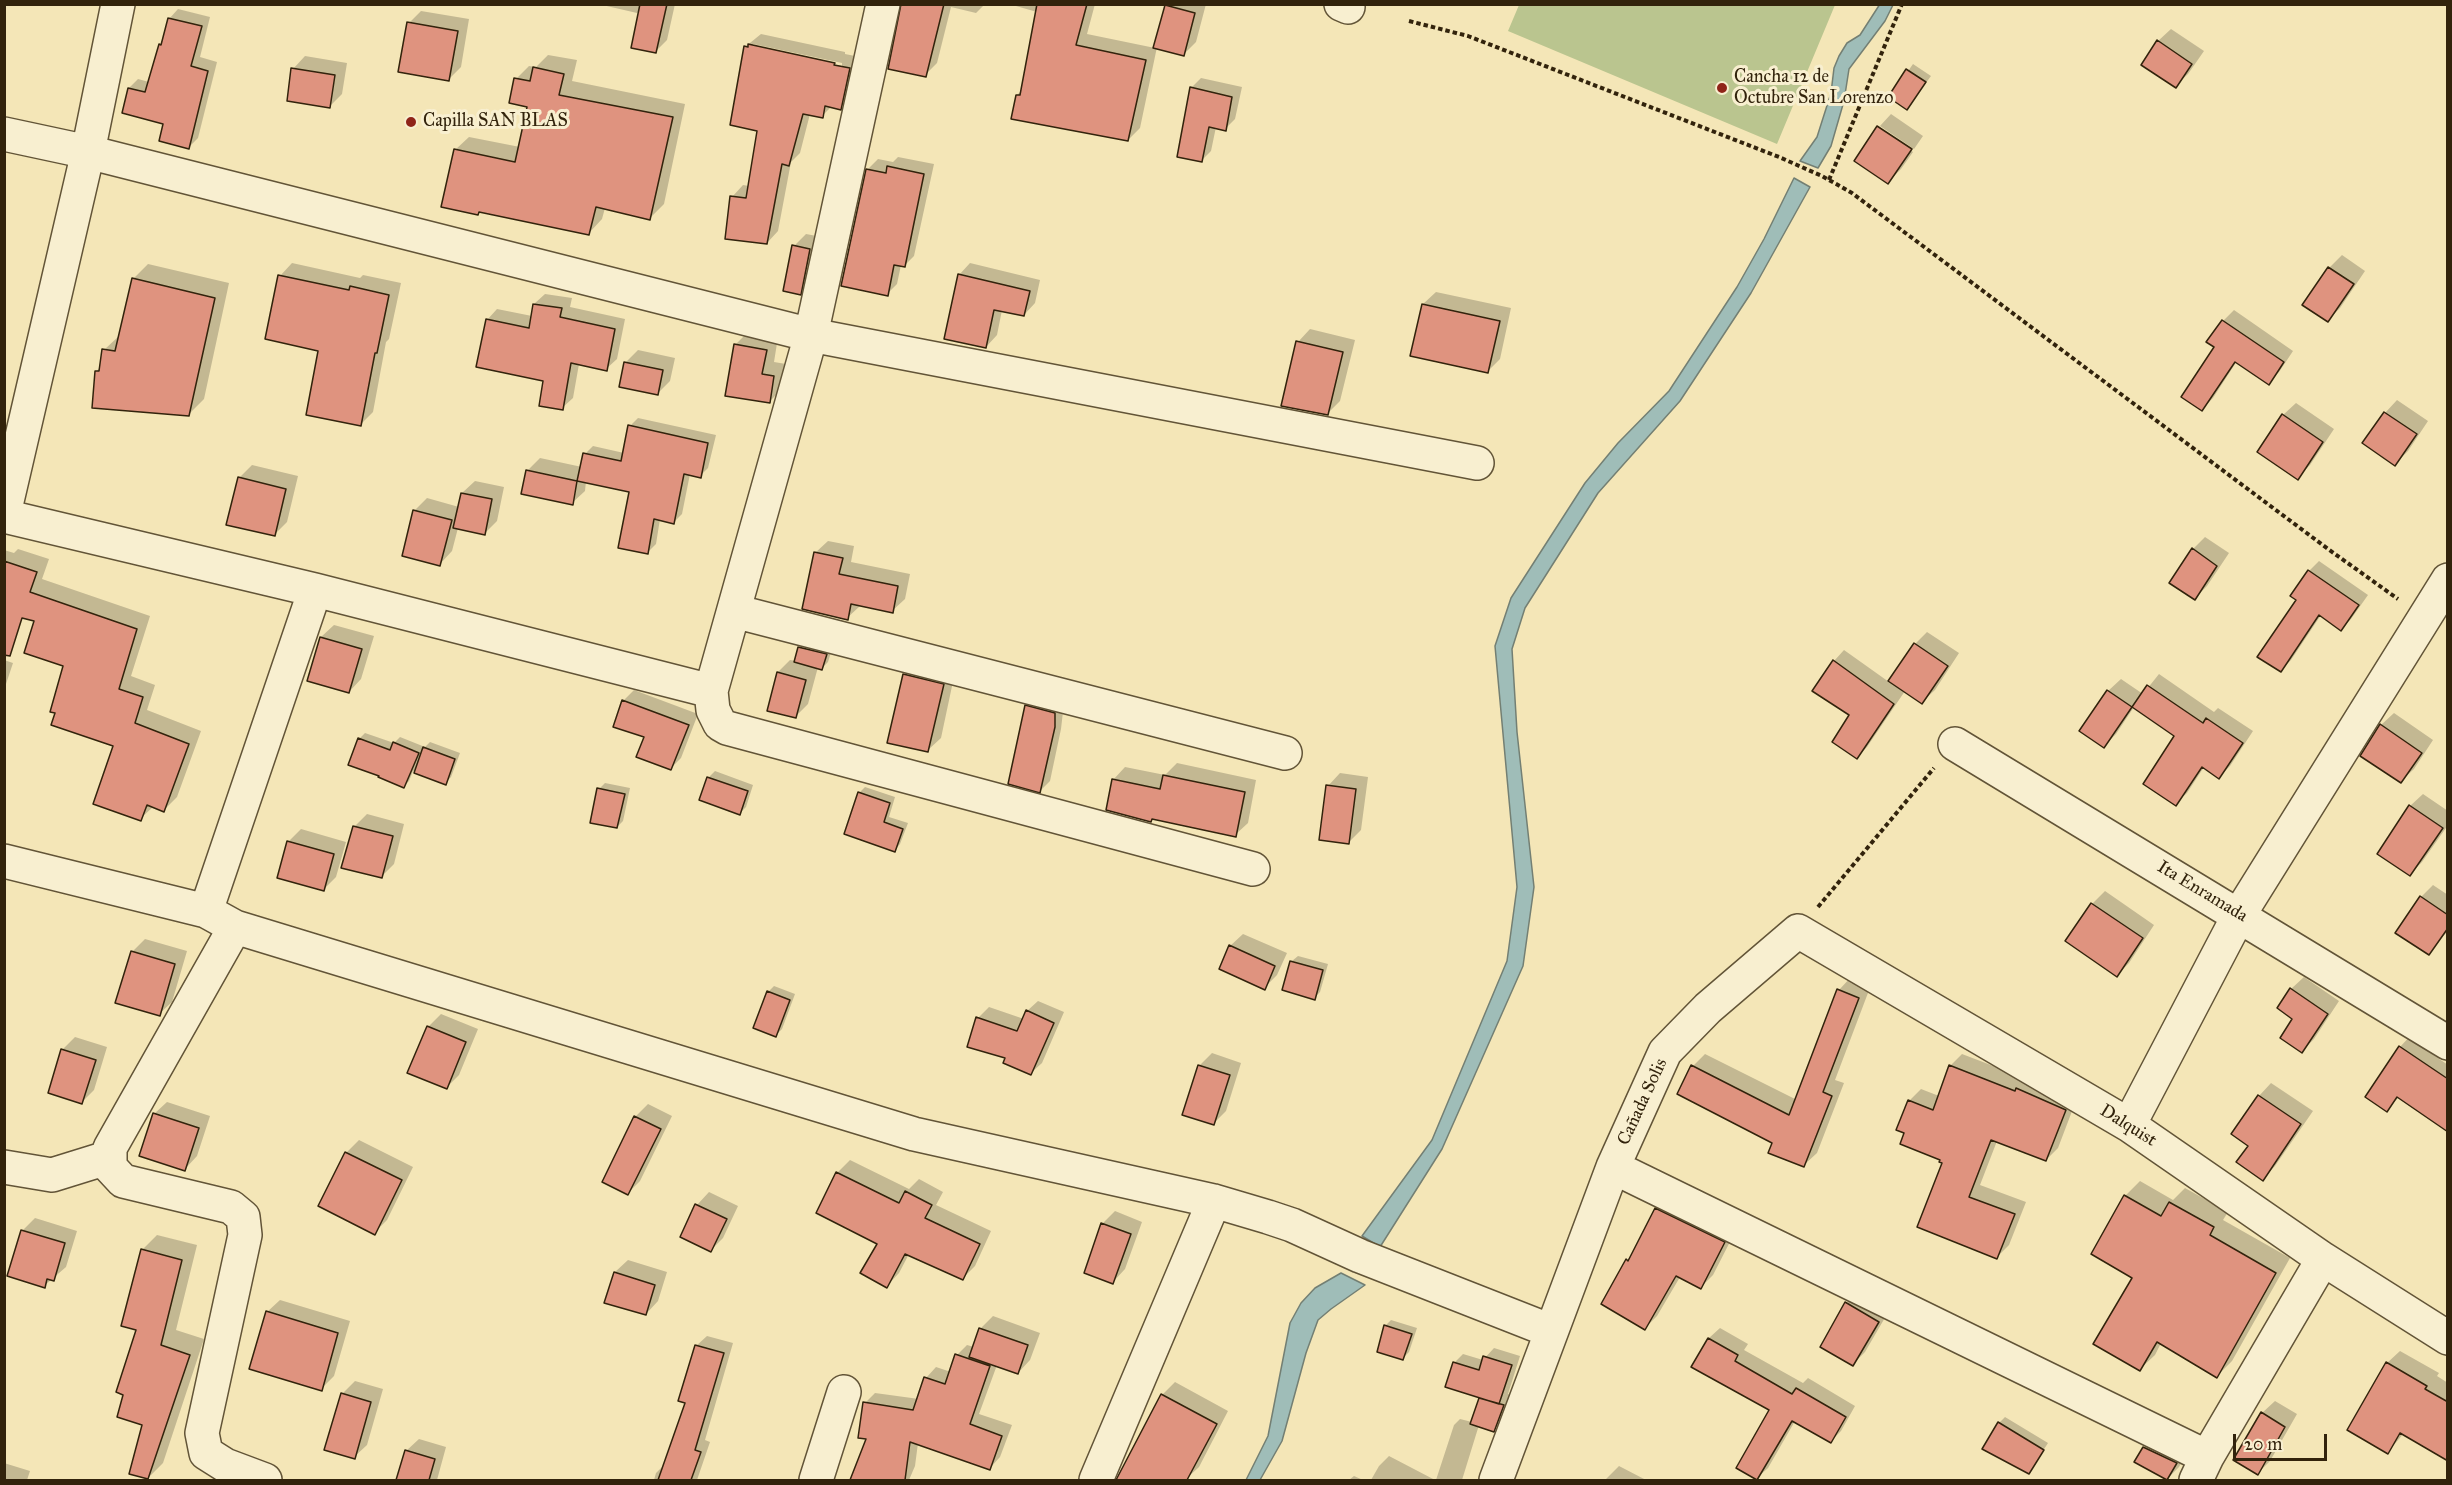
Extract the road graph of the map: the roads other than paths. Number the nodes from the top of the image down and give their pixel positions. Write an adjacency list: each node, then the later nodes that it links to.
1 (118, 4): 4 (street)
2 (883, 4): 5 (street)
3 (4, 134): 4 (street)
4 (88, 152): 5 (street); 7 (street)
5 (811, 335): 6 (street); 10 (street)
6 (1477, 463)
7 (4, 515): 9 (street)
8 (2448, 580): 11 (street)
9 (315, 590): 12 (street); 17 (street)
10 (734, 611): 12 (street); 14 (street)
11 (2437, 625): 18 (street)
12 (711, 691): 16 (street)
13 (1955, 744): 18 (street, Ita Enramada)
14 (1285, 753)
15 (4, 861): 17 (street)
16 (1253, 869)
17 (206, 911): 19 (street)
18 (2240, 915): 21 (street, Ita Enramada); 22 (street)
19 (235, 927): 23 (street); 26 (street)
20 (1798, 931): 22 (street, Dalquist); 25 (street, Cañada Solis)
21 (2448, 1043)
22 (2129, 1125): 27 (street, Dalquist)
23 (110, 1157): 24 (street); 32 (street)
24 (4, 1167)
25 (1612, 1167): 28 (street, Cañada Solis); 31 (street)
26 (1214, 1201): 28 (street); 34 (street)
27 (2323, 1259): 29 (street, Dalquist); 31 (street)
28 (1551, 1332): 35 (street, Cañada Solis)
29 (2448, 1338)
30 (844, 1392): 33 (street)
31 (2201, 1469)
32 (265, 1480)
33 (816, 1480)
34 (1096, 1480)
35 (1496, 1480)

